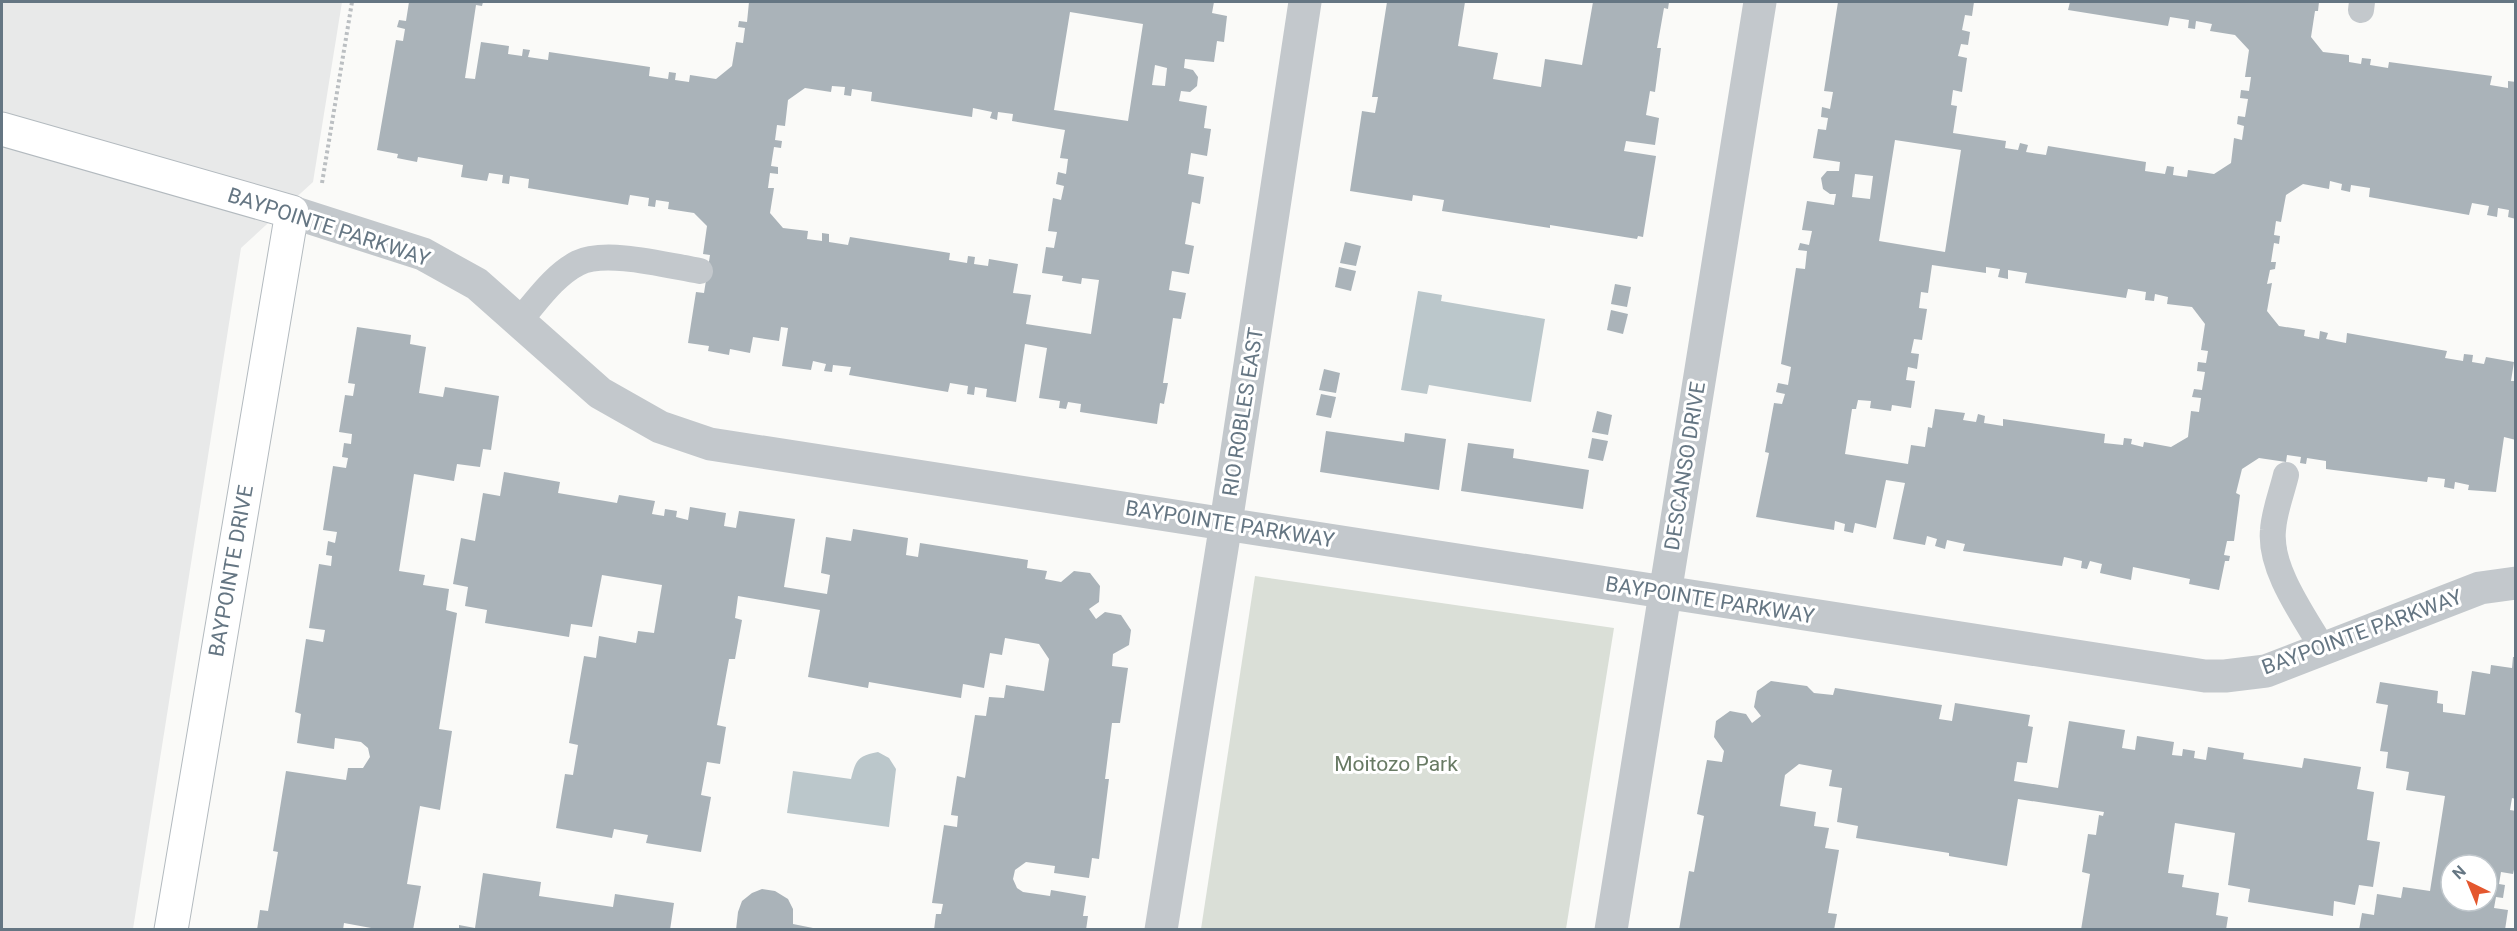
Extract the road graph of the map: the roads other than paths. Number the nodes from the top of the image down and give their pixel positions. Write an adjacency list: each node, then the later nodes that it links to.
1 (1305, 2): 8 (street, RIO ROBLES EAST)
2 (1760, 2): 10 (street, DESCANSO DRIVE)
3 (2, 129): 4 (street, BAYPOINTE PARKWAY)
4 (304, 216): 6 (street, BAYPOINTE PARKWAY); 12 (street, BAYPOINTE DRIVE)
5 (700, 271): 6 (lane)
6 (519, 321): 8 (street, BAYPOINTE PARKWAY)
7 (2286, 475): 11 (lane)
8 (1226, 523): 10 (street, BAYPOINTE PARKWAY); 13 (street, RIO ROBLES EAST)
9 (2516, 583): 11 (street, BAYPOINTE PARKWAY)
10 (1665, 592): 11 (street, BAYPOINTE PARKWAY); 14 (street, DESCANSO DRIVE)
11 (2323, 649)
12 (176, 929)
13 (1161, 930)
14 (1611, 930)

